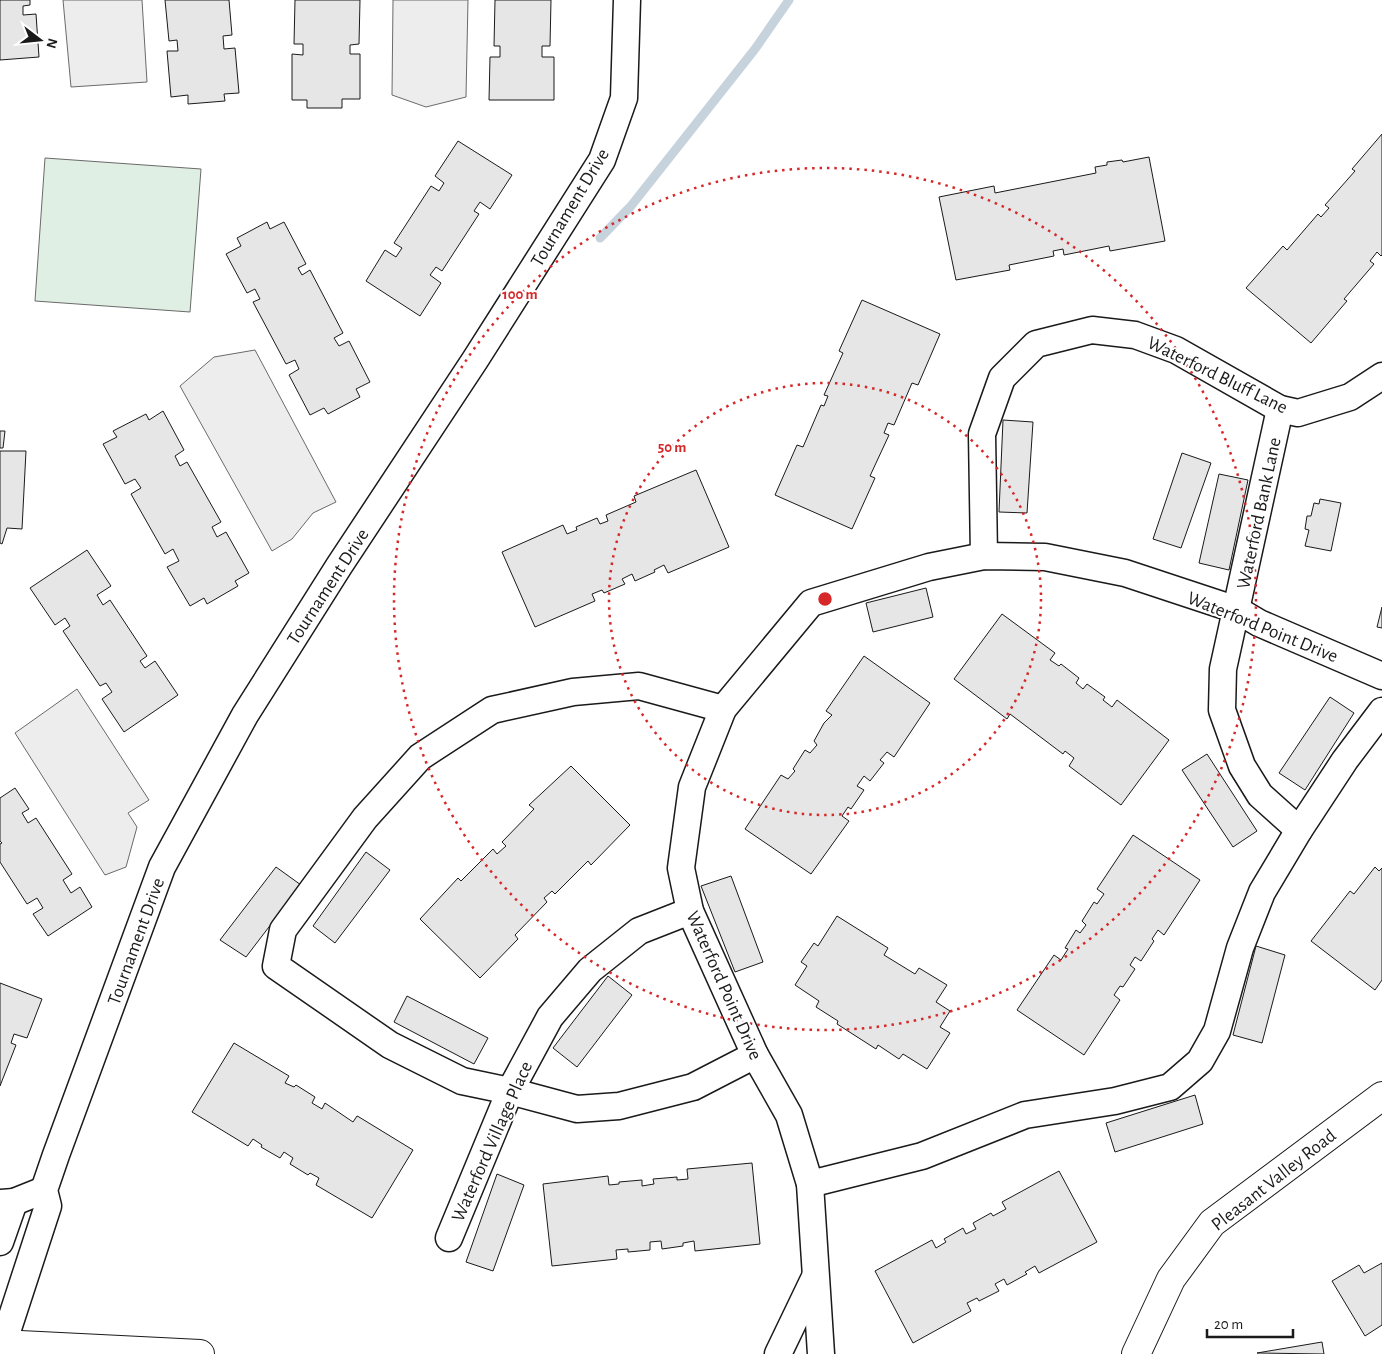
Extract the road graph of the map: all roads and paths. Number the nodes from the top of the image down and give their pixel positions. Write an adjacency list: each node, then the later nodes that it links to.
1 (627, 0): 15 (street, Tournament Drive)
2 (1382, 376): 3 (street, Waterford Bluff Lane)
3 (1280, 409): 4 (street, Waterford Bluff Lane); 5 (street, Waterford Bank Lane)
4 (984, 556): 5 (street, Waterford Point Drive); 7 (street, Waterford Point Drive)
5 (1237, 610): 6 (street, Waterford Point Drive); 9 (street, Waterford Bank Lane)
6 (1382, 676)
7 (723, 709): 10 (street, Waterford Point Drive); 12 (street)
8 (1382, 711): 9 (street)
9 (1299, 830): 14 (street)
10 (690, 911): 11 (street, Waterford Point Drive); 12 (street, Waterford Village Place)
11 (755, 1055): 12 (street); 14 (street, Waterford Point Drive)
12 (510, 1090): 17 (street, Waterford Village Place)
13 (1382, 1096): 24 (street, Pleasant Valley Road)
14 (810, 1184): 19 (street, Waterford Point Drive)
15 (44, 1190): 16 (street); 20 (street, Tournament Drive)
16 (7, 1202): 18 (street)
17 (449, 1238)
18 (0, 1242)
19 (815, 1276): 22 (street, Waterford Point Drive); 23 (street, Waterford Point Drive)
20 (2, 1344): 21 (street)
21 (200, 1354)
22 (778, 1354)
23 (821, 1354)
24 (1136, 1354)

